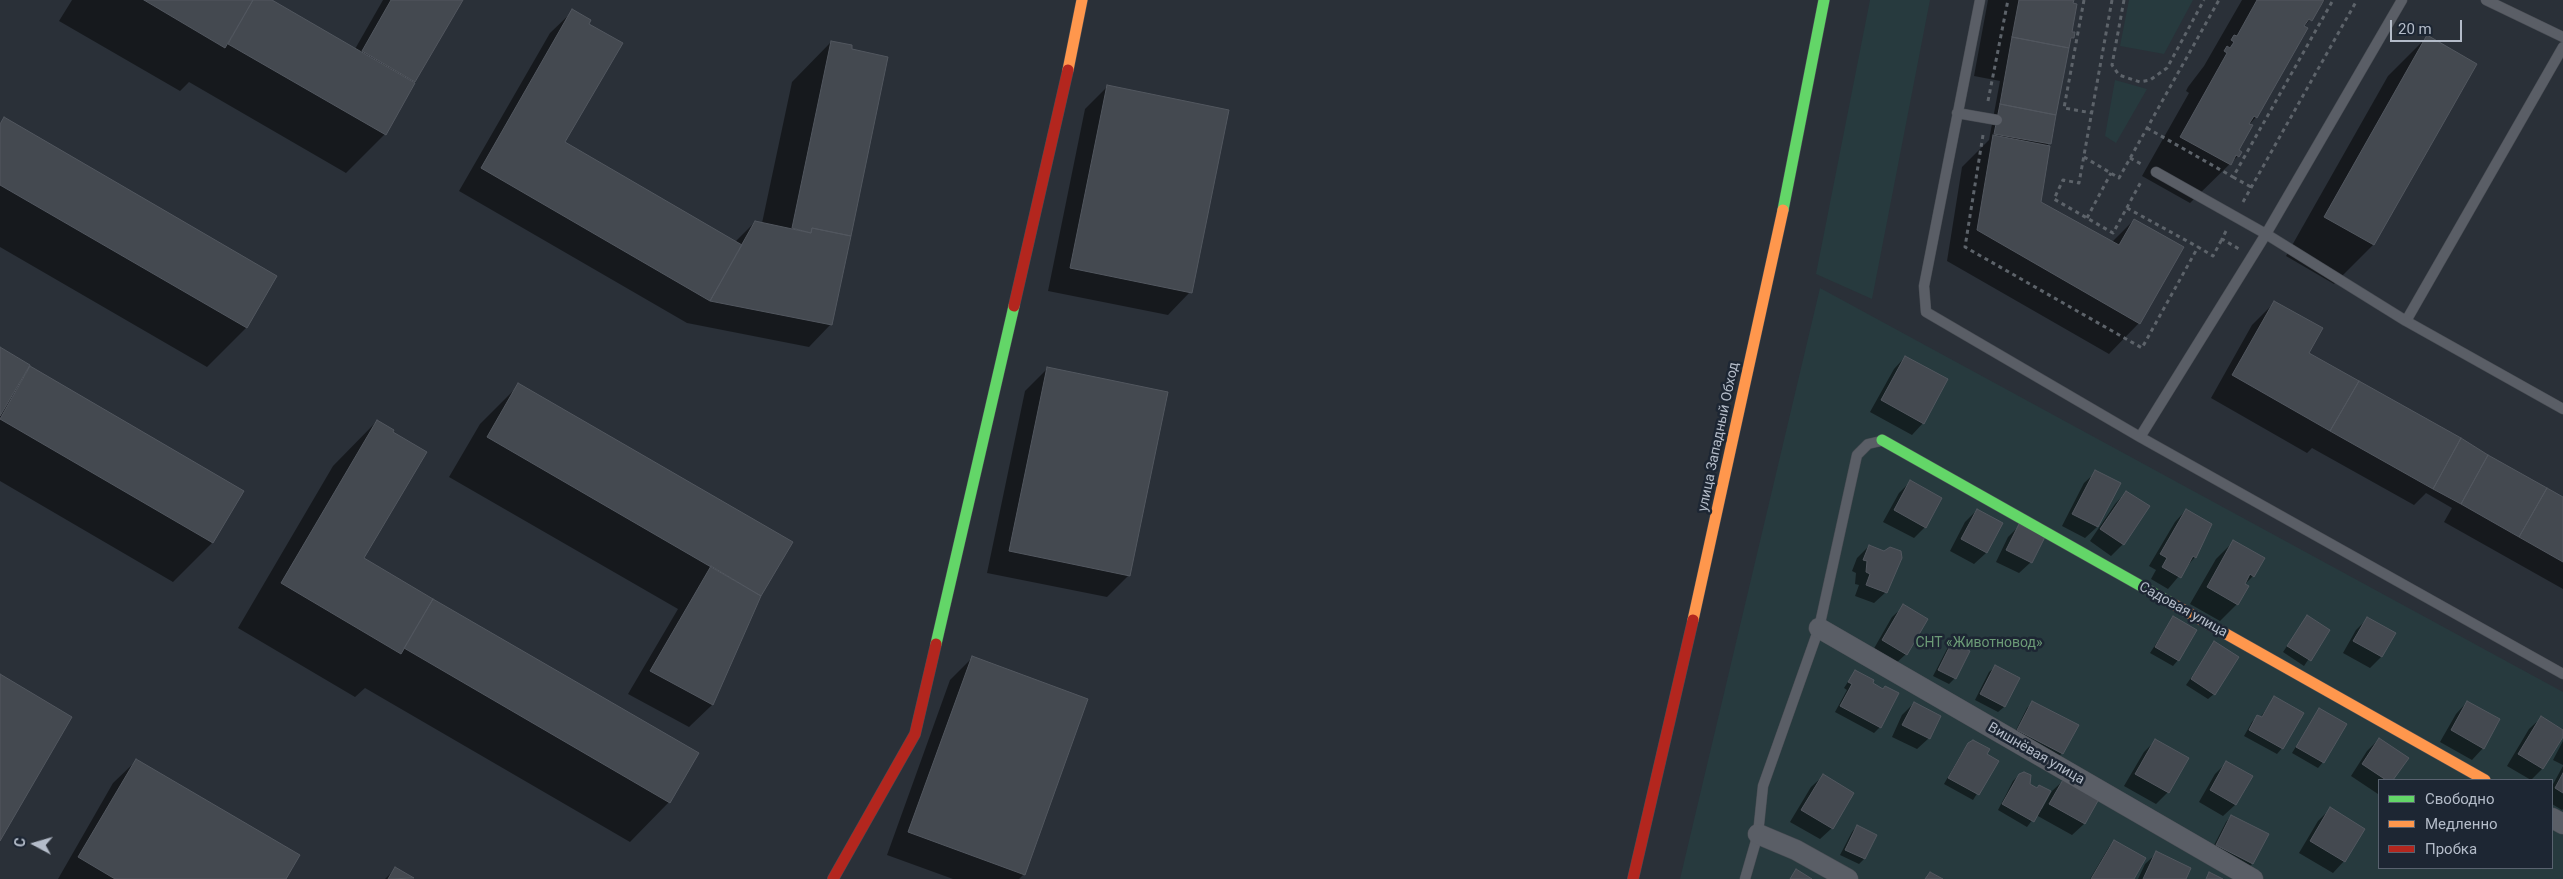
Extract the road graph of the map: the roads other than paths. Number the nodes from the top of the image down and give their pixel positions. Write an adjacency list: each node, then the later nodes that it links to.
1 (1082, 0): 20 (main road)
2 (1824, 0): 21 (main road, улица Западный Обход)
3 (1980, 0): 8 (lane)
4 (2402, 0): 11 (lane)
5 (2486, 0): 6 (lane)
6 (2563, 37)
7 (2563, 47): 12 (lane)
8 (1958, 113): 9 (lane); 14 (lane)
9 (1997, 120)
10 (2156, 172): 11 (lane)
11 (2266, 234): 12 (lane); 14 (lane)
12 (2406, 321): 13 (lane)
13 (2563, 410)
14 (2140, 437): 17 (lane)
15 (1882, 440): 16 (lane); 18 (main road, Садовая улица)
16 (1819, 628): 19 (lane); 24 (street, Вишнёвая улица)
17 (2563, 674)
18 (2483, 779)
19 (1758, 834): 22 (lane); 23 (street)
20 (833, 879)
21 (1634, 879)
22 (1745, 879)
23 (1848, 879)
24 (2253, 879)

